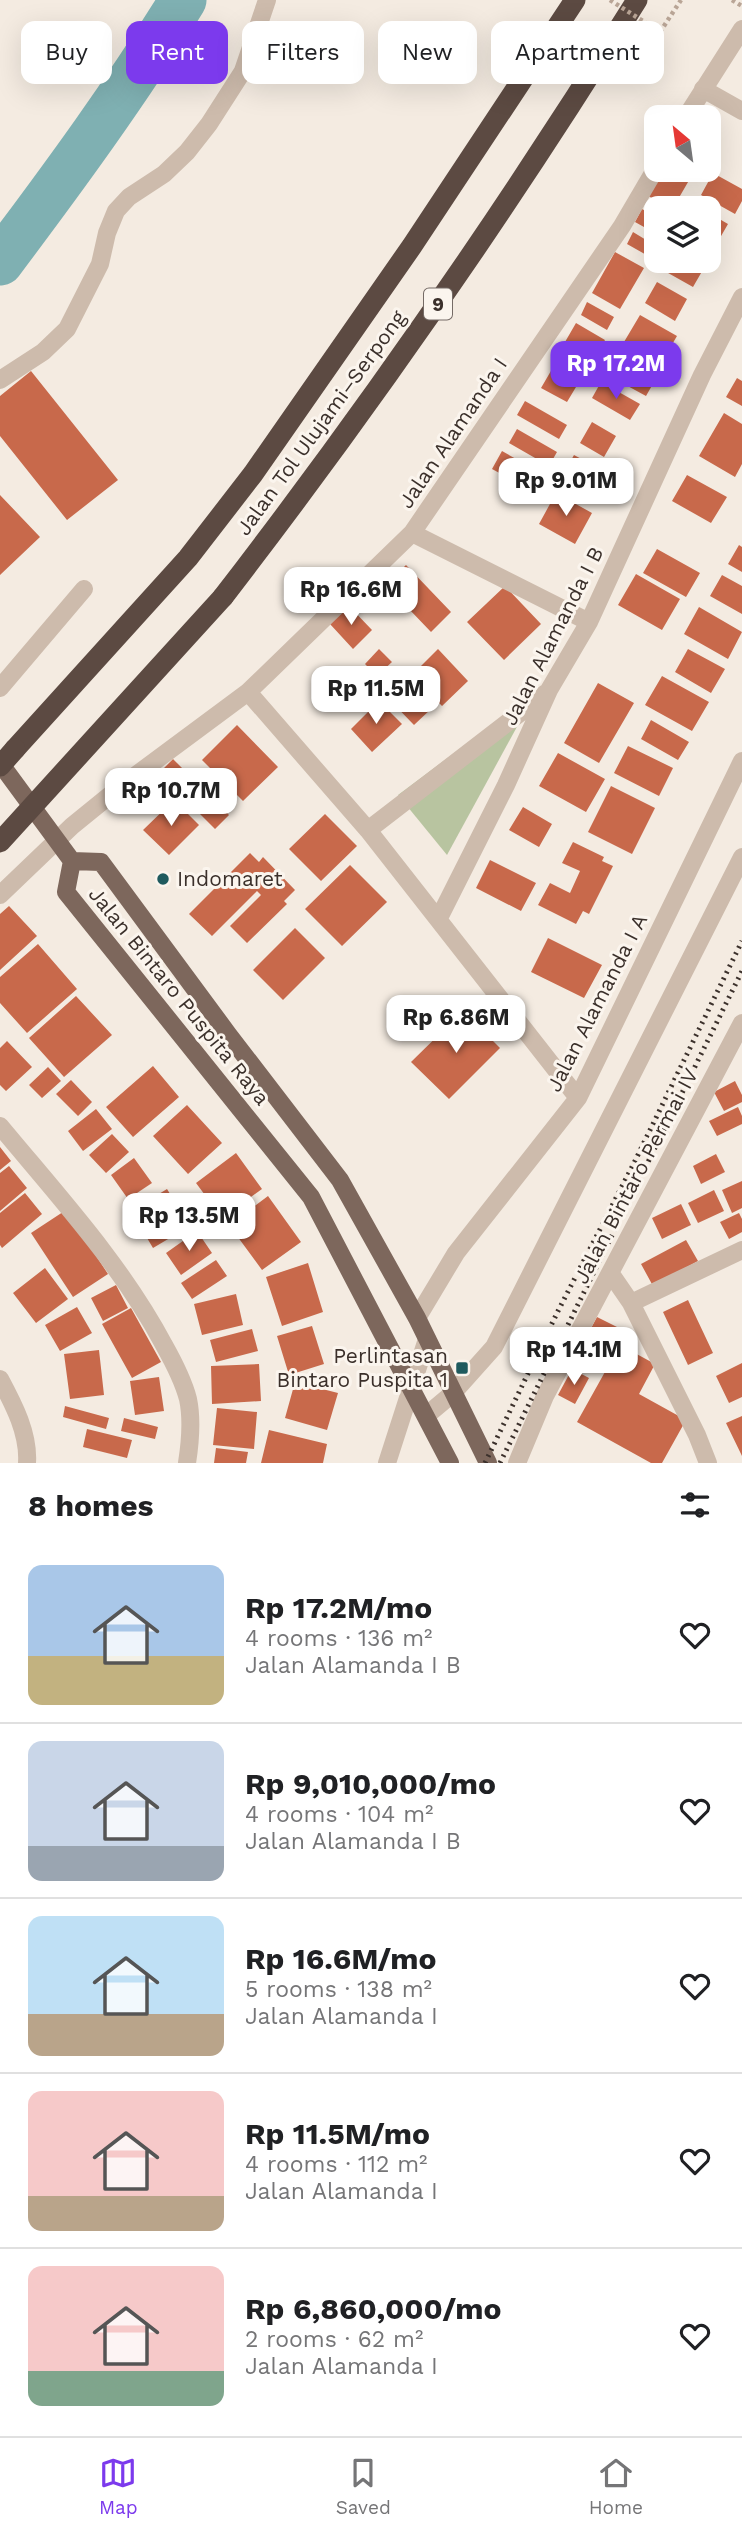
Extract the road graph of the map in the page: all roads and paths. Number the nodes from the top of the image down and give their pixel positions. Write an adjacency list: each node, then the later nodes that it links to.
1 (267, 0): 14 (street)
2 (575, 0): 22 (highway, Jalan Tol Ulujami–Serpong, bridge)
3 (610, 0): 5 (path, bridge)
4 (637, 0): 25 (highway, Jalan Tol Ulujami–Serpong / 9, bridge)
5 (681, 0)
6 (732, 0): 7 (path)
7 (742, 6)
8 (742, 29): 9 (street)
9 (703, 89): 10 (street); 11 (street)
10 (693, 105)
11 (742, 111)
12 (648, 182): 15 (street, Jalan Alamanda I)
13 (742, 298): 17 (street, Jalan Alamanda I B)
14 (0, 380)
15 (412, 533): 17 (street); 20 (street, Jalan Alamanda I)
16 (85, 589): 18 (street)
17 (589, 622): 19 (street, Jalan Alamanda I B)
18 (0, 688)
19 (549, 691): 23 (street); 29 (street, Jalan Alamanda I B)
20 (248, 692): 23 (street); 24 (street, Jalan Alamanda I)
21 (742, 761): 31 (street, Jalan Alamanda I A)
22 (0, 765): 24 (main road)
23 (368, 830): 29 (street)
24 (57, 841): 27 (main road); 28 (street, Jalan Alamanda I)
25 (0, 842)
26 (742, 857): 40 (street)
27 (72, 861): 36 (main road, Jalan Bintaro Puspita Raya); 39 (main road, Jalan Bintaro Puspita Raya)
28 (0, 895)
29 (439, 918): 31 (street)
30 (742, 1023): 34 (street, Jalan Bintaro Permai IV)
31 (579, 1098): 36 (street, Jalan Alamanda I A)
32 (0, 1126): 43 (street)
33 (742, 1250): 35 (street)
34 (611, 1273): 35 (street); 47 (street, Jalan Bintaro Permai IV)
35 (631, 1303): 48 (street)
36 (417, 1318): 37 (main road, Jalan Bintaro Puspita Raya)
37 (427, 1339): 39 (street); 40 (main road, Jalan Bintaro Puspita Raya)
38 (0, 1379): 42 (street)
39 (412, 1389): 41 (main road, Jalan Bintaro Puspita Raya); 44 (street)
40 (452, 1394): 41 (street); 46 (main road, Jalan Bintaro Puspita Raya)
41 (427, 1415): 45 (main road, Jalan Bintaro Puspita Raya)
42 (27, 1463)
43 (187, 1463)
44 (387, 1463)
45 (450, 1463)
46 (488, 1463)
47 (517, 1463)
48 (708, 1463)

